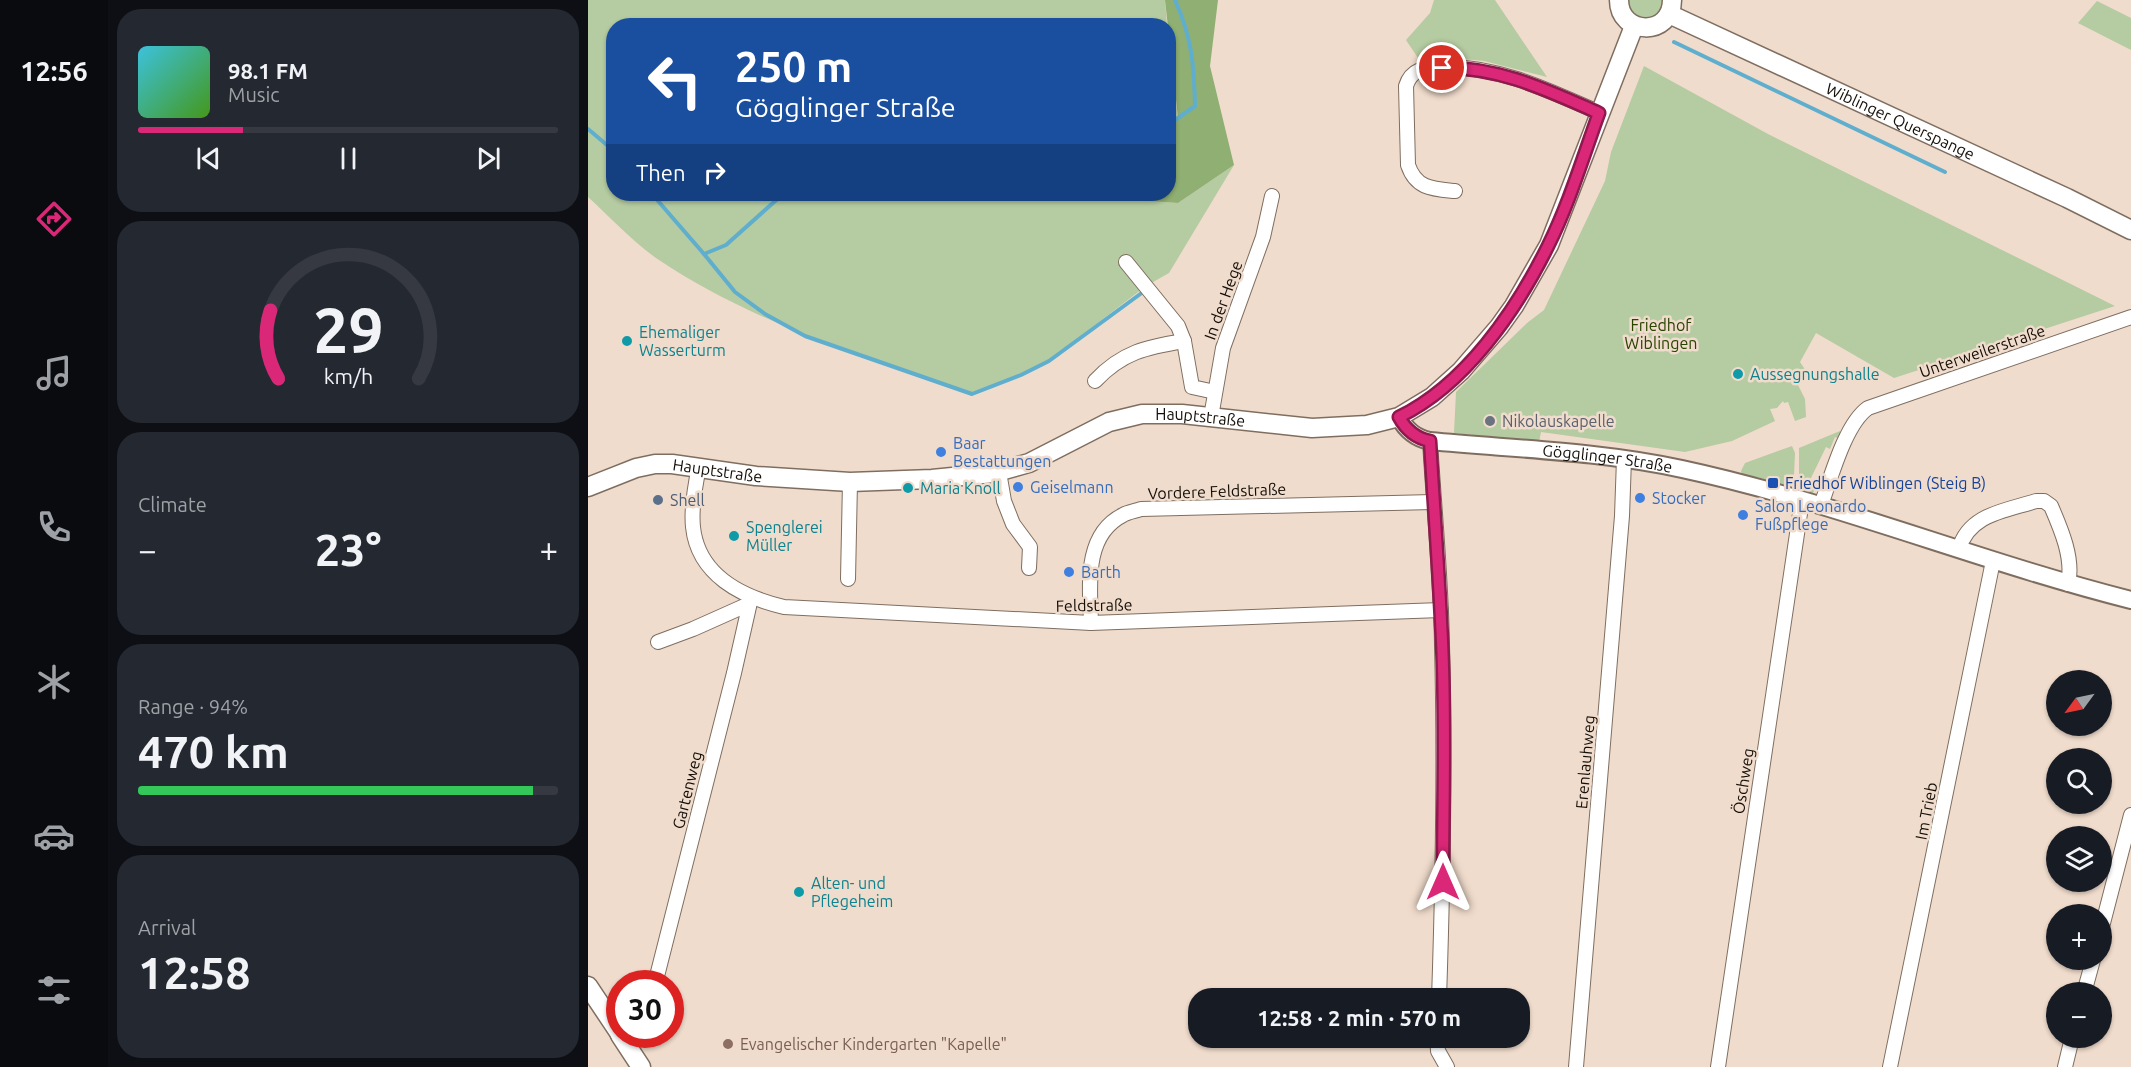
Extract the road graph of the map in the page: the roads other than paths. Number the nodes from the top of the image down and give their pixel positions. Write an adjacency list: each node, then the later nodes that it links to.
1 (1619, 0): 3 (main road)
2 (1671, 7): 3 (main road); 7 (main road, Wiblinger Querspange)
3 (1634, 26): 4 (main road)
4 (1599, 113): 5 (street); 13 (main road)
5 (1455, 191)
6 (1272, 196): 12 (street, In der Hege)
7 (2131, 230)
8 (1126, 262): 10 (street)
9 (2131, 317): 23 (street, Unterweilerstraße)
10 (1184, 341): 11 (street); 12 (street)
11 (1095, 381)
12 (1215, 392): 14 (street, In der Hege)
13 (1405, 414): 14 (main road, Hauptstraße); 15 (street, Gögglinger Straße)
14 (1211, 417): 18 (main road, Hauptstraße)
15 (1430, 441): 16 (street, Gögglinger Straße); 22 (street)
16 (1624, 459): 21 (street, Gögglinger Straße); 45 (street, Erenlauhweg)
17 (699, 467): 19 (main road, Hauptstraße); 20 (main road, Hauptstraße); 30 (street, Feldstraße)
18 (999, 472): 19 (main road, Hauptstraße); 26 (street)
19 (850, 482): 27 (street)
20 (588, 487)
21 (1802, 500): 23 (street, Gögglinger Straße); 46 (street, Öschweg)
22 (1433, 502): 31 (street); 32 (street, Vordere Feldstraße)
23 (1821, 505): 24 (street, Gögglinger Straße)
24 (1959, 549): 25 (street, Gögglinger Straße); 28 (street)
25 (1993, 561): 28 (street, Gögglinger Straße); 47 (street, Im Trieb)
26 (1029, 568)
27 (848, 579)
28 (2068, 584): 29 (street, Gögglinger Straße)
29 (2131, 600)
30 (750, 601): 32 (street, Feldstraße); 33 (street); 36 (street, Gartenweg)
31 (1441, 610): 32 (street, Feldstraße); 38 (street)
32 (1091, 623)
33 (658, 642)
34 (2131, 815): 35 (street)
35 (2108, 904)
36 (659, 970)
37 (588, 986): 39 (main road)
38 (1438, 988)
39 (606, 1012)
40 (629, 1048): 43 (main road)
41 (1438, 1048): 44 (street)
42 (2070, 1048): 48 (street)
43 (641, 1067)
44 (1447, 1067)
45 (1576, 1067)
46 (1718, 1067)
47 (1890, 1067)
48 (2065, 1067)

